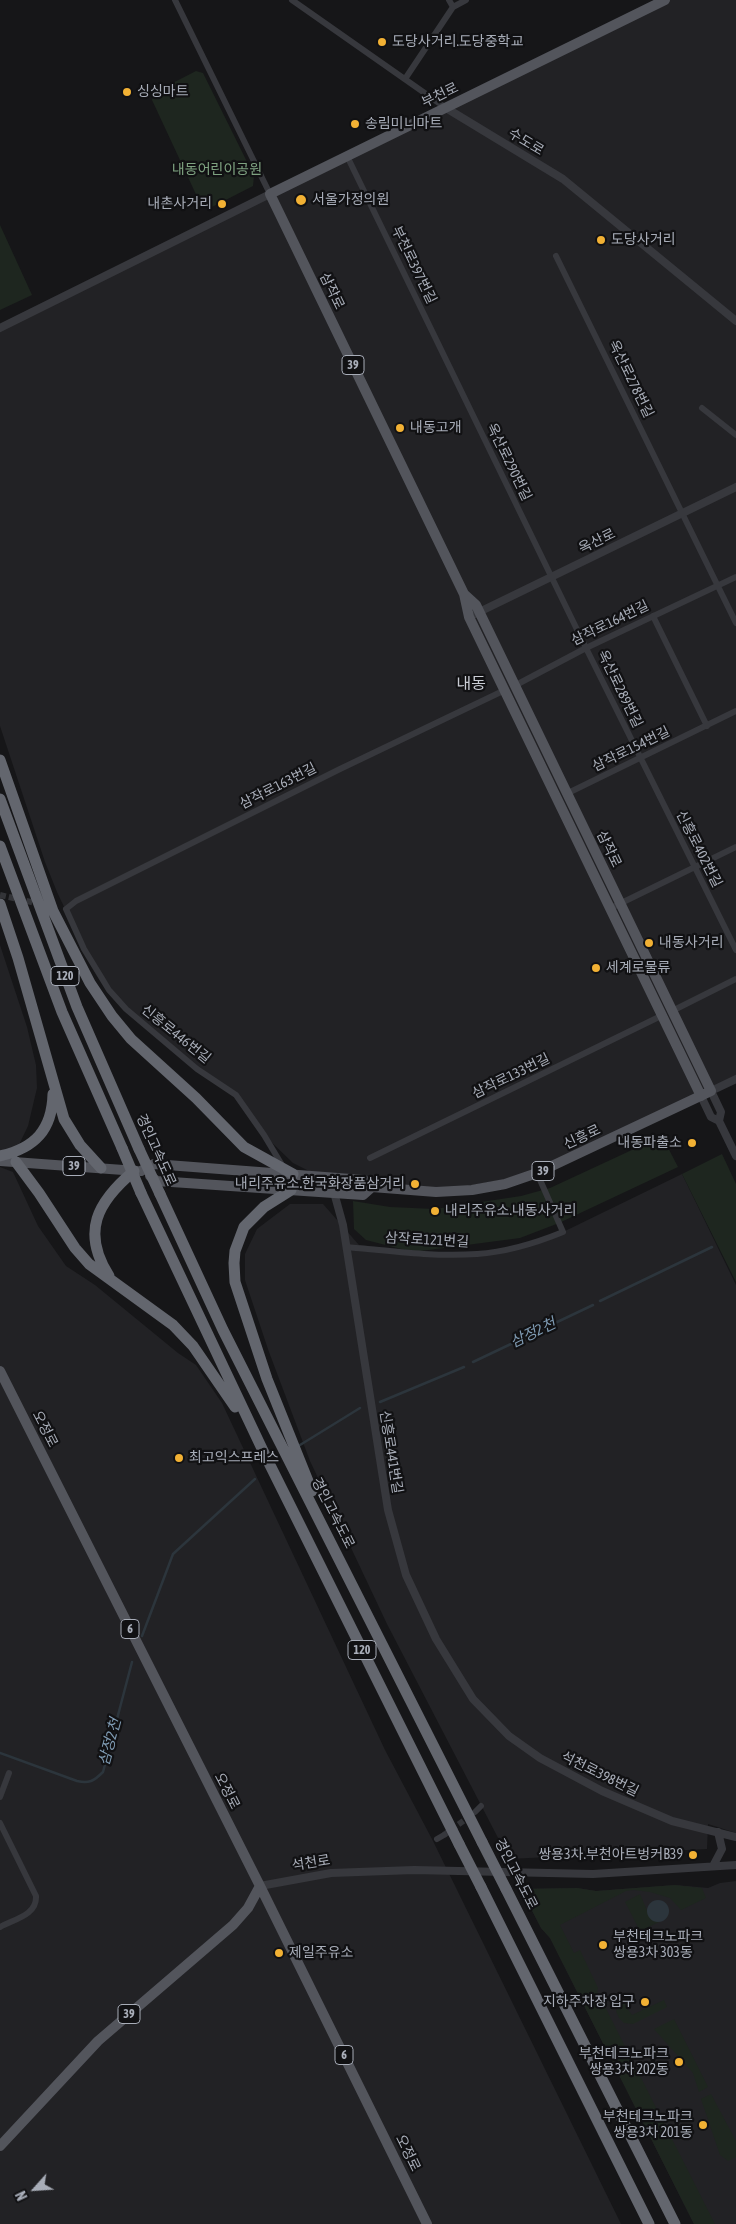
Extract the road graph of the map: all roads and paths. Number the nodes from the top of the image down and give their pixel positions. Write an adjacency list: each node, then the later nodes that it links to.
1 (175, 0): 9 (street, 삼작로)
2 (292, 0): 6 (street, 수도로)
3 (466, 0): 5 (street)
4 (665, 0): 7 (main road, 부천로)
5 (451, 3): 6 (street)
6 (406, 79): 7 (street, 수도로)
7 (446, 108): 8 (main road, 부천로); 11 (street, 수도로)
8 (347, 156): 9 (main road, 부천로); 13 (street, 부천로397번길)
9 (270, 194): 12 (street, 부천로); 21 (main road, 삼작로 / 39)
10 (556, 256): 17 (street, 옥산로278번길)
11 (736, 321)
12 (0, 328)
13 (444, 358): 18 (street, 옥산로290번길)
14 (702, 408): 15 (street)
15 (736, 435)
16 (736, 487): 17 (street, 옥산로)
17 (682, 513): 18 (street, 옥산로); 20 (street, 옥산로278번길)
18 (551, 577): 22 (street, 옥산로); 26 (street, 옥산로289번길)
19 (736, 577): 20 (street, 삼작로164번길)
20 (718, 586): 23 (street, 삼작로164번길); 25 (street, 옥산로278번길)
21 (464, 594): 22 (main road, 삼작로 / 39); 24 (main road, 삼작로 / 39)
22 (479, 612): 24 (street, 옥산로); 27 (main road, 삼작로 / 39)
23 (653, 616): 26 (street, 삼작로164번길); 29 (street)
24 (469, 617): 27 (main road, 삼작로 / 39)
25 (736, 623)
26 (586, 648): 27 (street, 삼작로164번길); 30 (street, 옥산로289번길)
27 (509, 688): 32 (main road, 삼작로 / 39); 38 (main road, 삼작로 / 39); 39 (street, 삼작로163번길)
28 (736, 711): 29 (street, 삼작로154번길)
29 (707, 726): 30 (street, 삼작로154번길)
30 (640, 759): 32 (street, 삼작로154번길); 36 (street, 신흥로402번길)
31 (0, 760): 55 (highway)
32 (566, 794): 38 (main road, 삼작로 / 39)
33 (0, 799): 65 (highway, 경인고속도로 / 120, bridge)
34 (0, 846): 64 (highway, 120, bridge)
35 (736, 847): 36 (street)
36 (695, 867): 38 (street); 40 (street, 신흥로402번길)
37 (0, 904): 44 (highway)
38 (616, 906): 42 (main road, 삼작로 / 39)
39 (63, 908): 55 (street, 신흥로446번길)
40 (736, 950)
41 (736, 979): 42 (street, 삼작로133번길)
42 (668, 1013): 45 (main road, 삼작로 / 39); 46 (main road, 삼작로 / 39); 50 (street, 삼작로133번길)
43 (736, 1079): 45 (street, 신흥로)
44 (54, 1087): 48 (highway); 53 (highway)
45 (711, 1091): 46 (main road, 신흥로 / 39); 47 (street, 삼작로)
46 (701, 1096): 47 (street, 삼작로); 56 (main road, 신흥로 / 39)
47 (719, 1121): 49 (street, 삼작로)
48 (0, 1156)
49 (736, 1156)
50 (370, 1158)
51 (0, 1161): 52 (main road, 신흥로 / 39)
52 (16, 1162): 53 (main road, 신흥로 / 39); 62 (highway)
53 (101, 1168): 54 (main road, 신흥로 / 39)
54 (138, 1171): 55 (main road, 신흥로 / 39); 59 (main road, 신흥로 / 39); 62 (highway)
55 (288, 1171): 57 (main road, 신흥로 / 39)
56 (537, 1173): 58 (main road, 신흥로 / 39); 61 (street, 삼작로121번길)
57 (330, 1178): 58 (main road, 신흥로 / 39); 60 (street, 신흥로441번길)
58 (372, 1187): 60 (main road, 신흥로 / 39)
59 (291, 1190): 60 (main road, 신흥로 / 39); 65 (highway)
60 (335, 1193): 61 (street, 신흥로441번길)
61 (346, 1248): 66 (street, 신흥로441번길)
62 (113, 1282): 64 (highway)
63 (0, 1371): 78 (main road, 오정로 / 6)
64 (265, 1455): 82 (highway, 120, bridge)
65 (338, 1556): 83 (highway, 경인고속도로 / 120, bridge)
66 (473, 1699): 72 (street, 석천로398번길)
67 (9, 1773): 68 (street)
68 (0, 1797)
69 (481, 1806): 70 (street)
70 (475, 1812)
71 (0, 1823): 79 (street)
72 (718, 1832): 74 (street, 석천로398번길); 77 (street)
73 (444, 1835): 75 (street)
74 (736, 1837)
75 (437, 1839)
76 (736, 1865): 77 (street, 석천로)
77 (713, 1866): 78 (street, 석천로)
78 (260, 1886): 80 (main road, 39); 81 (main road, 오정로 / 6)
79 (0, 1927)
80 (0, 2146)
81 (427, 2224)
82 (648, 2224)
83 (675, 2224)

